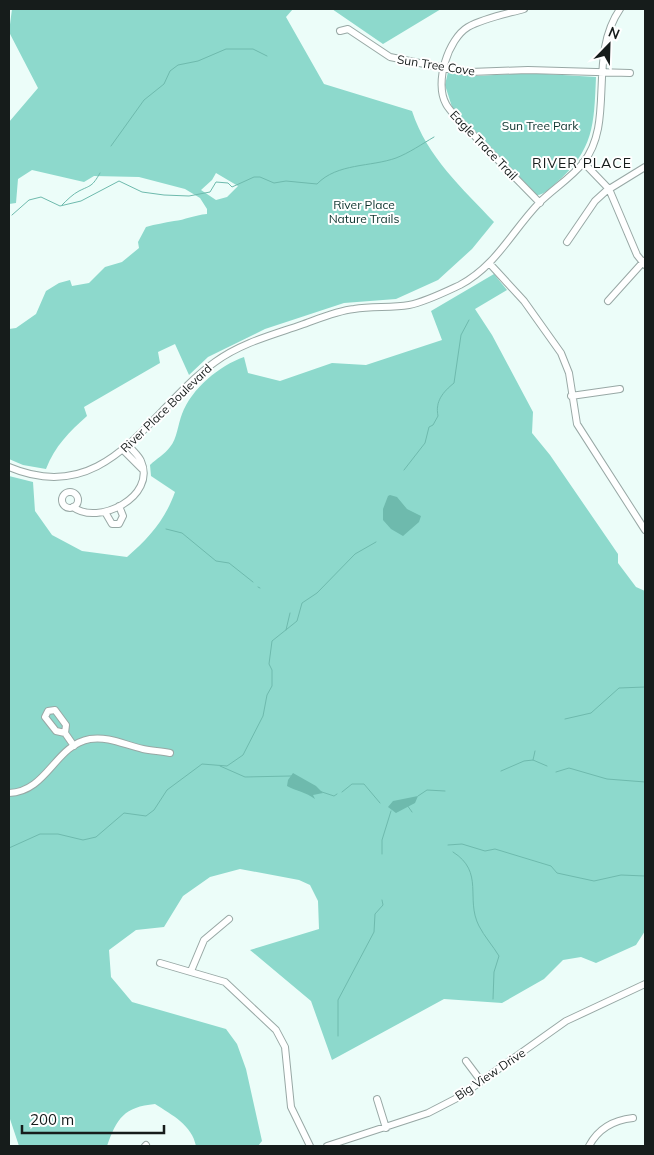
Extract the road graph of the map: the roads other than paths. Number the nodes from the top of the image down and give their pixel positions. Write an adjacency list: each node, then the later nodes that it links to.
1 (524, 9): 4 (street, Eagle Trace Trail)
2 (620, 9): 5 (street, River Place Boulevard)
3 (340, 31): 4 (street, Sun Tree Cove)
4 (444, 68): 5 (street, Sun Tree Cove); 10 (street, Eagle Trace Trail)
5 (601, 72): 6 (street, Sun Tree Cove); 7 (street, River Place Boulevard)
6 (630, 73)
7 (583, 162): 9 (street); 10 (street, River Place Boulevard)
8 (645, 167): 9 (street)
9 (609, 189): 11 (street); 12 (street)
10 (540, 202): 13 (street, River Place Boulevard)
11 (567, 242)
12 (644, 262): 14 (street)
13 (490, 264): 16 (street); 17 (street, River Place Boulevard)
14 (608, 301)
15 (620, 389): 16 (street)
16 (571, 396): 22 (street)
17 (126, 448): 18 (street, River Place Boulevard); 19 (street)
18 (9, 467)
19 (119, 506): 21 (street); 21 (street)
20 (73, 507): 21 (street)
21 (105, 512)
22 (645, 530)
23 (65, 733): 24 (street)
24 (74, 746): 25 (street); 26 (street)
25 (170, 753)
26 (9, 793)
27 (229, 920): 29 (street)
28 (160, 964): 29 (street)
29 (191, 971): 36 (street)
30 (645, 984): 32 (street, Big View Drive)
31 (466, 1061): 32 (street)
32 (481, 1081): 35 (street, Big View Drive)
33 (378, 1099): 35 (street)
34 (633, 1118): 38 (street)
35 (386, 1128): 37 (street, Big View Drive)
36 (310, 1146)
37 (327, 1146)
38 (589, 1146)

